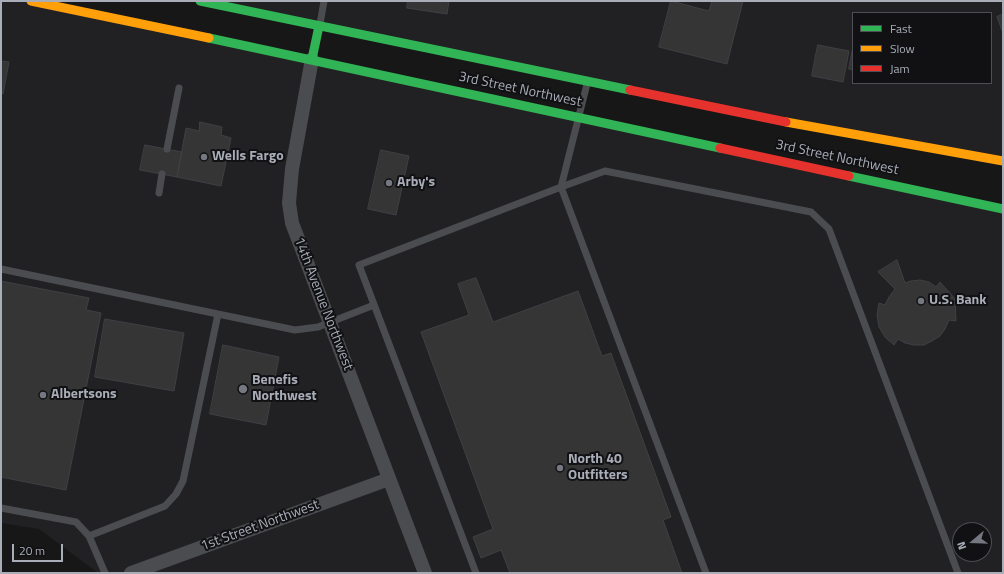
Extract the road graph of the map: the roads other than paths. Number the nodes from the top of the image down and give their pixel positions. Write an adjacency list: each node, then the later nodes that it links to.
1 (31, 1): 5 (main road, 3rd Street Northwest)
2 (200, 1): 4 (main road, 3rd Street Northwest)
3 (324, 1): 4 (lane)
4 (320, 26): 5 (main road, 14th Avenue Northwest); 6 (main road, 3rd Street Northwest)
5 (312, 59): 8 (main road, 3rd Street Northwest); 18 (street, 14th Avenue Northwest)
6 (588, 82): 8 (lane); 10 (main road, 3rd Street Northwest)
7 (179, 88): 9 (lane)
8 (579, 117): 12 (lane); 14 (main road, 3rd Street Northwest)
9 (167, 149)
10 (1003, 161)
11 (162, 174): 13 (lane)
12 (561, 186): 16 (lane); 26 (lane); 27 (lane)
13 (159, 193)
14 (1003, 209)
15 (1, 269): 17 (lane)
16 (374, 305): 18 (lane); 25 (lane)
17 (218, 314): 18 (lane); 21 (lane)
18 (330, 323): 19 (street, 14th Avenue Northwest)
19 (389, 479): 23 (street, 1st Street Northwest); 24 (street, 14th Avenue Northwest)
20 (1, 508): 21 (lane)
21 (89, 536): 22 (lane)
22 (105, 573)
23 (131, 573)
24 (425, 573)
25 (476, 573)
26 (706, 573)
27 (958, 573)

